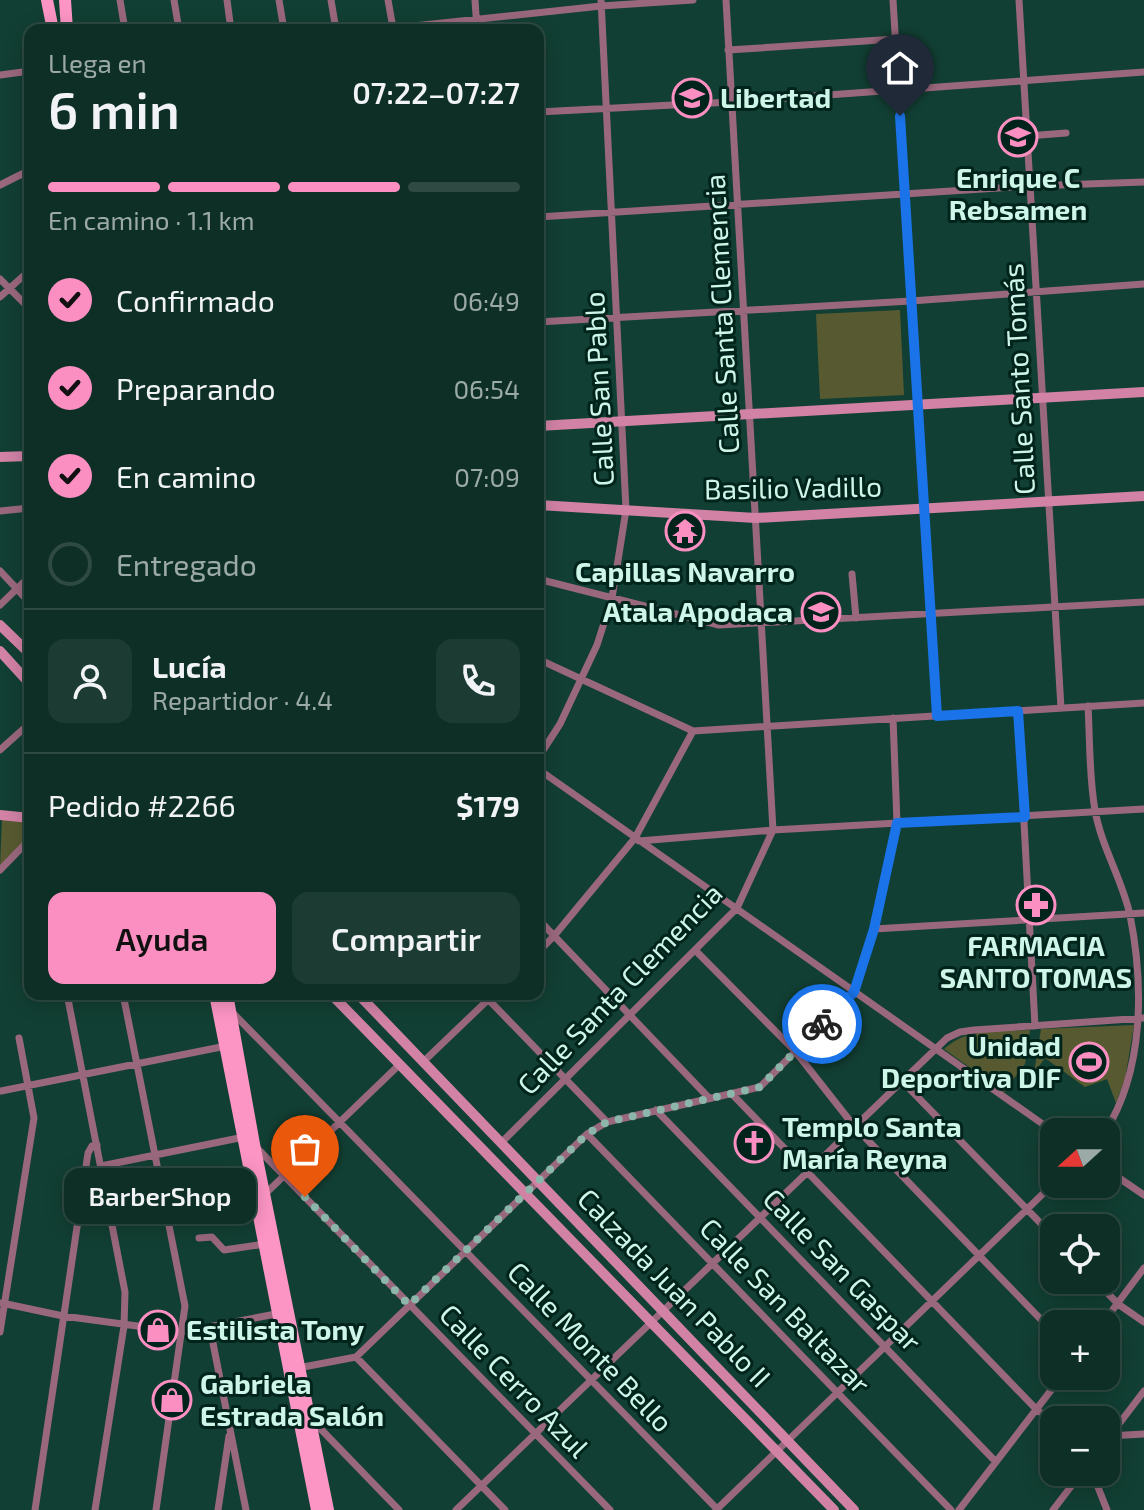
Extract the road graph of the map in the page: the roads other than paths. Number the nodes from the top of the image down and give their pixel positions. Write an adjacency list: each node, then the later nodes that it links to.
1 (47, 0): 17 (main road)
2 (65, 0): 18 (main road)
3 (120, 0): 19 (street)
4 (174, 0): 20 (street)
5 (227, 0): 21 (street)
6 (279, 0): 22 (street)
7 (331, 0): 23 (street)
8 (388, 0): 24 (street)
9 (475, 0): 16 (street)
10 (693, 0): 14 (street)
11 (726, 0): 28 (street, Calle Santa Clemencia)
12 (893, 0): 27 (street)
13 (1019, 0): 33 (street, Calle Santo Tomás)
14 (673, 1): 15 (street)
15 (601, 3): 16 (street); 36 (street, Calle San Pablo)
16 (476, 18): 25 (street); 26 (street)
17 (52, 24)
18 (67, 24)
19 (124, 24)
20 (178, 24)
21 (230, 24)
22 (283, 24)
23 (335, 24)
24 (392, 24)
25 (426, 24)
26 (476, 24)
27 (896, 39): 28 (street); 34 (street)
28 (728, 50): 35 (street, Calle Santa Clemencia)
29 (0, 68): 32 (street)
30 (24, 72): 32 (street)
31 (1144, 72): 33 (street)
32 (0, 75)
33 (1024, 81): 34 (street); 39 (street, Calle Santo Tomás)
34 (899, 90): 35 (street); 44 (street)
35 (731, 102): 36 (street); 45 (street, Calle Santa Clemencia)
36 (607, 108): 37 (street); 46 (street, Calle San Pablo)
37 (544, 112)
38 (1066, 133): 39 (street)
39 (1027, 136): 43 (street, Calle Santo Tomás)
40 (24, 173): 42 (street)
41 (1144, 182): 43 (street)
42 (0, 185)
43 (1030, 186): 44 (street); 52 (street, Calle Santo Tomás)
44 (905, 194): 45 (street); 54 (street)
45 (737, 205): 46 (street); 56 (street, Calle Santa Clemencia)
46 (611, 213): 47 (street); 57 (street, Calle San Pablo)
47 (544, 217)
48 (24, 275): 51 (street)
49 (0, 279): 51 (street)
50 (1144, 284): 52 (street)
51 (9, 288): 53 (street); 55 (street)
52 (1036, 290): 54 (street); 60 (street, Calle Santo Tomás)
53 (0, 297)
54 (911, 301): 56 (street); 61 (street)
55 (24, 303)
56 (743, 310): 57 (street); 62 (street, Calle Santa Clemencia)
57 (617, 317): 58 (street); 63 (street, Calle San Pablo)
58 (544, 322)
59 (1144, 392): 60 (main road)
60 (1042, 398): 61 (main road); 68 (street, Calle Santo Tomás)
61 (918, 406): 62 (main road); 70 (street)
62 (749, 415): 63 (main road); 74 (street, Calle Santa Clemencia)
63 (624, 423): 64 (main road); 72 (street, Calle San Pablo)
64 (544, 426)
65 (24, 456): 66 (main road)
66 (0, 457)
67 (1144, 496): 68 (main road, Basilio Vadillo)
68 (1049, 502): 70 (main road, Basilio Vadillo); 84 (street, Calle Santo Tomás)
69 (544, 505): 72 (main road, Basilio Vadillo)
70 (924, 508): 74 (main road, Basilio Vadillo); 85 (street)
71 (24, 509): 73 (street)
72 (626, 510): 74 (main road, Basilio Vadillo); 81 (street, Calle San Pablo)
73 (0, 511)
74 (756, 518): 87 (street, Calle Santa Clemencia)
75 (0, 571): 79 (street)
76 (852, 574): 86 (street)
77 (544, 581): 81 (street)
78 (24, 582): 79 (street)
79 (15, 590): 80 (street); 83 (street)
80 (24, 598)
81 (612, 598): 87 (street); 95 (street, Calle San Pablo)
82 (1144, 602): 84 (street)
83 (0, 605)
84 (1054, 607): 85 (street); 98 (street, Calle Santo Tomás)
85 (930, 614): 86 (street); 100 (street)
86 (856, 618): 87 (street)
87 (761, 623): 102 (street, Calle Santa Clemencia)
88 (0, 625): 89 (main road)
89 (10, 636): 90 (main road); 92 (main road)
90 (24, 649)
91 (0, 651): 94 (main road)
92 (24, 654)
93 (544, 662): 95 (street)
94 (24, 675)
95 (583, 679): 104 (street); 105 (street, Calle San Pablo)
96 (1144, 703): 97 (street)
97 (1088, 706): 98 (street); 109 (street)
98 (1061, 708): 99 (street)
99 (1018, 711): 100 (street); 112 (street)
100 (937, 716): 101 (street)
101 (893, 718): 102 (street); 113 (street)
102 (768, 726): 104 (street); 114 (street, Calle Santa Clemencia)
103 (24, 728): 106 (street)
104 (693, 731): 115 (street)
105 (544, 749)
106 (0, 750)
107 (544, 773): 115 (street)
108 (1144, 809): 109 (street)
109 (1095, 811): 112 (street); 119 (street)
110 (0, 815): 111 (main road)
111 (24, 817)
112 (1025, 817): 113 (street); 121 (street)
113 (897, 823): 114 (street); 123 (street)
114 (773, 830): 115 (street); 118 (street, Calle Santa Clemencia)
115 (637, 840): 118 (street); 124 (street)
116 (24, 845): 117 (street)
117 (0, 870)
118 (737, 908): 126 (street, Calle Santa Clemencia); 127 (street)
119 (1130, 913): 120 (street); 121 (street); 140 (street)
120 (1144, 913)
121 (1031, 921): 123 (street); 141 (street)
122 (544, 925): 124 (street)
123 (874, 929): 127 (street)
124 (554, 936): 125 (street); 139 (street)
125 (544, 946)
126 (695, 950): 139 (street, Calle Santa Clemencia); 147 (street)
127 (854, 992): 146 (street); 147 (street)
128 (68, 1000): 151 (street)
129 (124, 1000): 150 (street)
130 (216, 1000): 144 (main road)
131 (228, 1000): 138 (main road)
132 (337, 1000): 145 (main road, Calzada Juan Pablo II)
133 (344, 1000): 145 (main road, Calzada Juan Pablo II)
134 (355, 1000): 142 (main road, Calzada Juan Pablo II)
135 (364, 1000): 142 (main road, Calzada Juan Pablo II)
136 (485, 1000): 148 (street)
137 (493, 1000): 152 (street)
138 (229, 1009): 160 (street, Calle Monte Bello); 165 (main road)
139 (628, 1014): 152 (street, Calle Santa Clemencia); 157 (street)
140 (1144, 1018): 141 (street); 159 (street)
141 (1035, 1026): 146 (street)
142 (392, 1031): 148 (main road, Calzada Juan Pablo II)
143 (19, 1038): 154 (street)
144 (226, 1046): 150 (street); 165 (main road)
145 (382, 1047): 149 (main road, Calzada Juan Pablo II)
146 (935, 1049): 153 (street); 162 (street)
147 (795, 1051): 156 (street); 163 (street)
148 (423, 1062): 166 (main road, Calzada Juan Pablo II)
149 (399, 1065): 160 (street); 174 (main road, Calzada Juan Pablo II)
150 (136, 1066): 151 (street); 168 (street)
151 (82, 1076): 154 (street); 167 (street)
152 (564, 1077): 161 (street); 166 (street, Calle Santa Clemencia)
153 (901, 1080): 163 (street); 178 (street)
154 (28, 1086): 155 (street); 189 (street)
155 (1, 1091)
156 (732, 1094): 157 (street); 170 (street)
157 (709, 1098): 158 (street)
158 (656, 1110): 161 (street); 179 (street, Calle San Gaspar)
159 (1113, 1118)
160 (340, 1121): 171 (street); 183 (street, Calle Monte Bello)
161 (607, 1122): 164 (street)
162 (1040, 1122)
163 (854, 1126): 170 (street); 184 (street)
164 (587, 1134): 173 (street); 185 (street, Calle San Baltazar)
165 (249, 1141): 168 (street); 171 (street, Calle Cerro Azul); 175 (main road); 182 (main road)
166 (501, 1143): 173 (main road, Calzada Juan Pablo II)
167 (97, 1145): 169 (street); 195 (street)
168 (154, 1155): 169 (street); 202 (street)
169 (101, 1166): 199 (street)
170 (807, 1171): 179 (street); 188 (street)
171 (284, 1175): 175 (street); 191 (street, Calle Cerro Azul)
172 (1120, 1179): 176 (street)
173 (538, 1181): 174 (street); 193 (main road, Calzada Juan Pablo II)
174 (525, 1193): 183 (street); 197 (main road, Calzada Juan Pablo II)
175 (264, 1195): 194 (main road)
176 (1144, 1195)
177 (1040, 1196): 178 (street)
178 (1027, 1208): 180 (street); 184 (street)
179 (759, 1217): 185 (street); 203 (street, Calle San Gaspar)
180 (1040, 1222)
181 (199, 1238): 182 (street)
182 (265, 1244): 194 (main road)
183 (465, 1251): 191 (street); 206 (street, Calle Monte Bello)
184 (979, 1255): 188 (street); 196 (street)
185 (712, 1263): 193 (street); 209 (street, Calle San Baltazar)
186 (1144, 1268): 190 (street)
187 (1108, 1294): 190 (street)
188 (932, 1300): 203 (street); 210 (street)
189 (2, 1303): 195 (street); 201 (street)
190 (1118, 1304): 192 (street); 198 (street)
191 (409, 1305): 204 (street); 215 (street, Calle Cerro Azul)
192 (1113, 1310)
193 (662, 1311): 197 (street); 218 (main road, Calzada Juan Pablo II)
194 (282, 1313): 200 (street); 205 (main road); 229 (main road)
195 (63, 1316): 199 (street); 224 (street)
196 (1040, 1318)
197 (651, 1322): 206 (street); 219 (main road, Calzada Juan Pablo II)
198 (1144, 1322)
199 (124, 1326): 202 (street); 225 (street)
200 (210, 1328): 202 (street); 214 (street)
201 (0, 1332)
202 (182, 1332): 226 (street)
203 (885, 1346): 209 (street); 220 (street, Calle San Gaspar)
204 (356, 1357): 205 (street); 221 (street)
205 (298, 1368): 212 (main road)
206 (591, 1380): 215 (street); 235 (street, Calle Monte Bello)
207 (1051, 1390): 210 (street)
208 (1144, 1391): 213 (street)
209 (837, 1392): 218 (street); 238 (street, Calle San Baltazar)
210 (1036, 1409): 211 (street); 220 (street)
211 (1040, 1412)
212 (309, 1416): 230 (main road); 231 (street)
213 (1120, 1421)
214 (230, 1430): 227 (street); 228 (street)
215 (535, 1434): 221 (street); 234 (street, Calle Cerro Azul)
216 (1144, 1434): 217 (street)
217 (1120, 1437)
218 (787, 1441): 219 (street); 237 (main road, Calzada Juan Pablo II)
219 (777, 1450): 235 (street); 236 (main road, Calzada Juan Pablo II)
220 (996, 1462): 239 (street)
221 (482, 1486): 232 (street); 233 (street)
222 (1071, 1486): 240 (street)
223 (1098, 1486): 241 (street)
224 (35, 1510)
225 (95, 1510)
226 (156, 1510)
227 (218, 1510)
228 (246, 1510)
229 (317, 1510)
230 (328, 1510)
231 (399, 1510)
232 (456, 1510)
233 (505, 1510)
234 (610, 1510)
235 (717, 1510)
236 (834, 1510)
237 (854, 1510)
238 (951, 1510)
239 (959, 1510)
240 (1053, 1510)
241 (1107, 1510)

